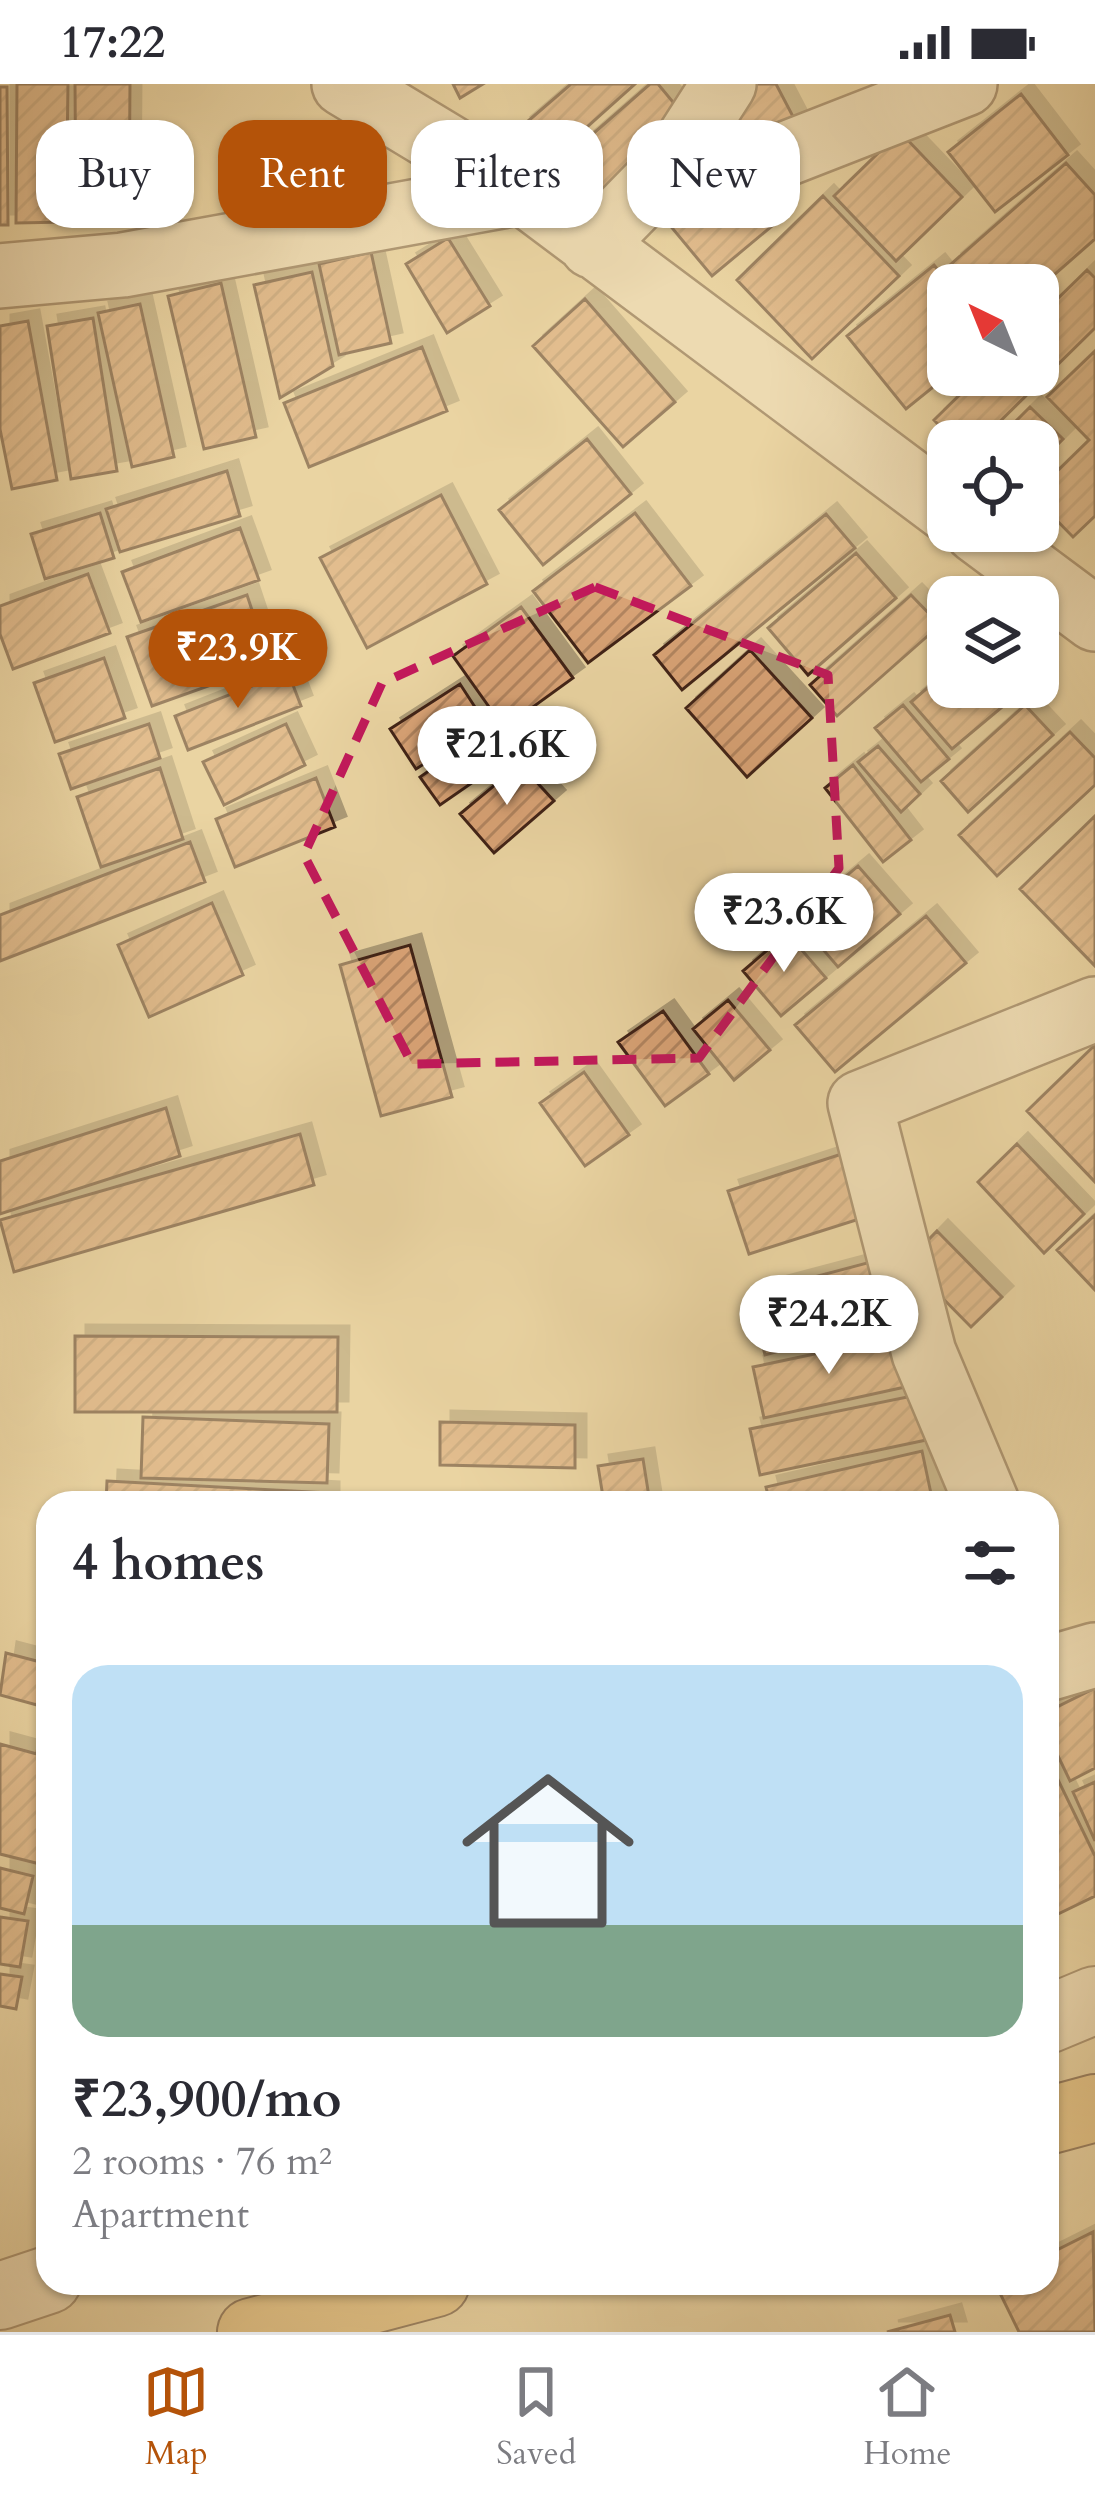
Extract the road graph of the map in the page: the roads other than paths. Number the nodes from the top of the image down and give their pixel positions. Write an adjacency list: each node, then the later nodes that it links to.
1 (344, 84): 5 (street)
2 (724, 84): 4 (street)
3 (965, 84): 6 (street)
4 (701, 120)
5 (411, 124)
6 (800, 149)
7 (627, 210): 10 (street)
8 (411, 212): 11 (street)
9 (569, 228): 10 (street)
10 (592, 246): 12 (street)
11 (0, 276)
12 (927, 494)
13 (1004, 552): 14 (street)
14 (1095, 619)
15 (1095, 1009): 16 (street)
16 (982, 1491)
17 (1095, 2000): 18 (street)
18 (1059, 2015)
19 (1095, 2108): 20 (highway)
20 (1059, 2118)
21 (391, 2295): 22 (highway)
22 (251, 2332)

